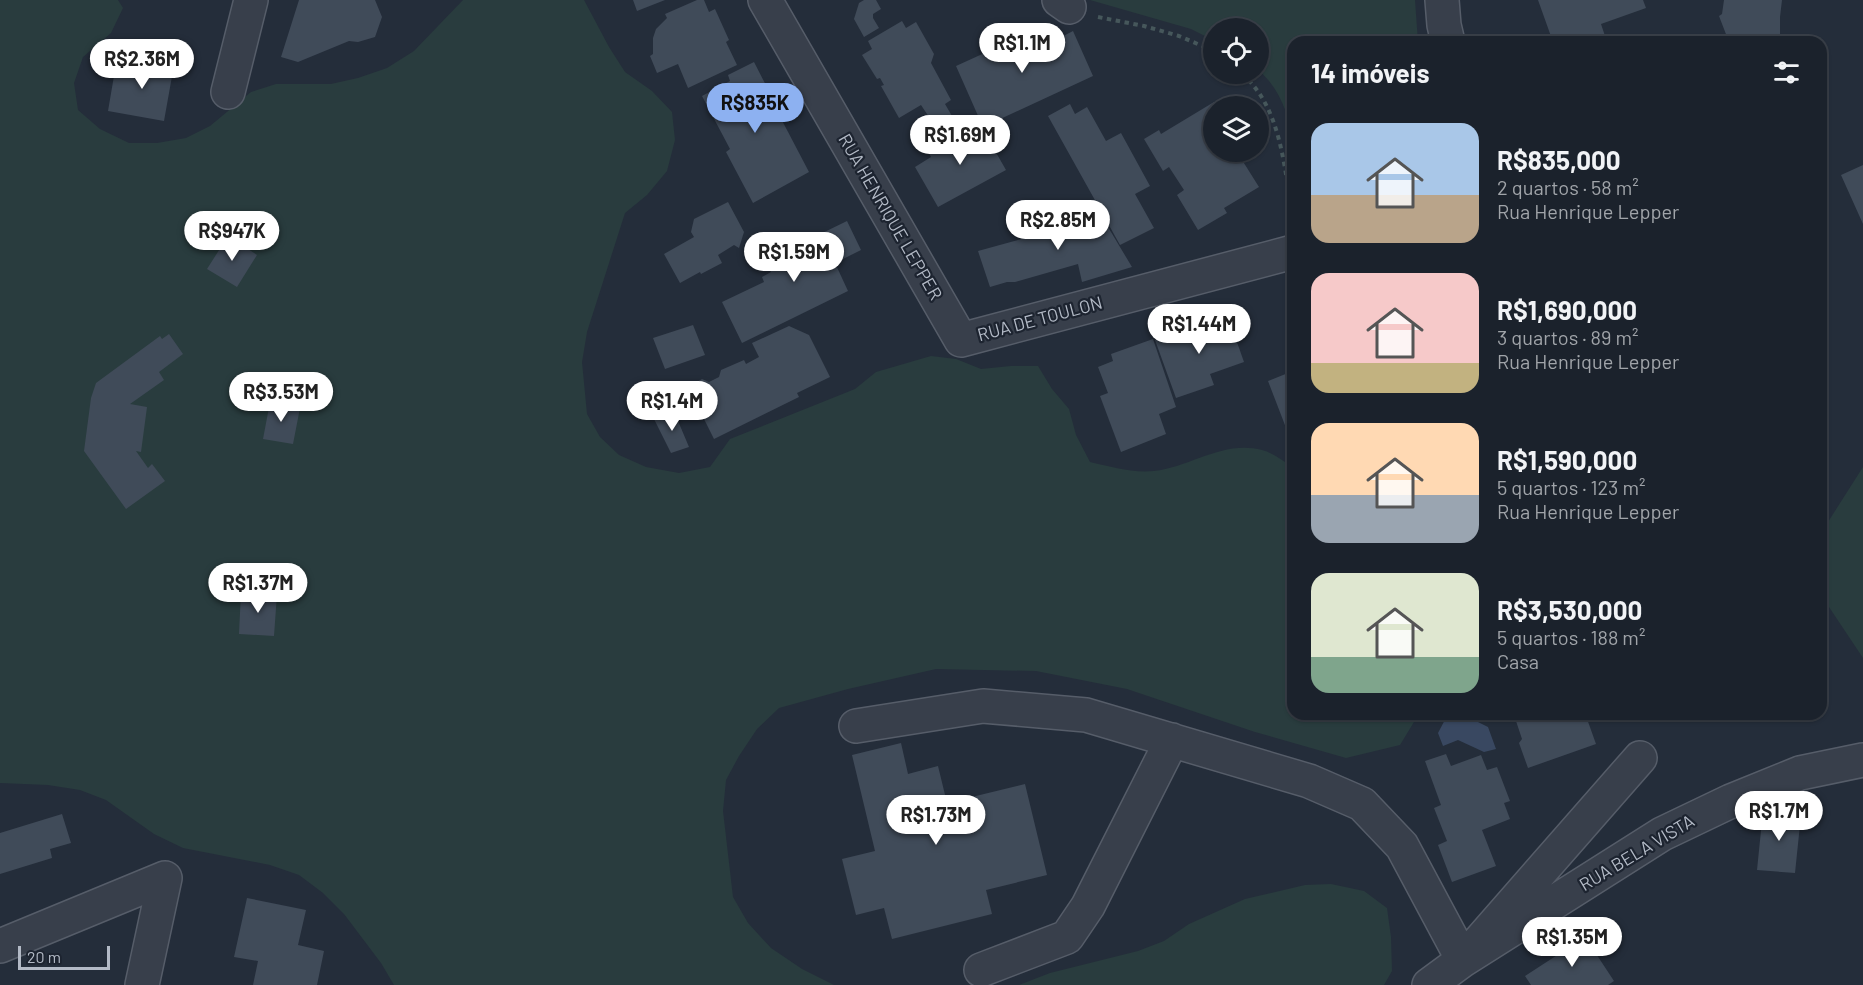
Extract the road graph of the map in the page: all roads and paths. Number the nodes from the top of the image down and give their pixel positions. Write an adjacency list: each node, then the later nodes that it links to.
1 (251, 0): 8 (street)
2 (765, 0): 11 (street, RUA HENRIQUE LEPPER)
3 (1442, 0): 5 (street)
4 (1064, 3): 6 (path)
5 (1447, 36)
6 (1203, 46)
7 (1251, 84): 9 (path)
8 (228, 92)
9 (1287, 187)
10 (1287, 254): 11 (street, RUA DE TOULON)
11 (961, 340)
12 (856, 726): 13 (street)
13 (1172, 740): 17 (street); 18 (street)
14 (1640, 758): 17 (street)
15 (1863, 760): 17 (street, RUA BELA VISTA)
16 (0, 946): 19 (street)
17 (1463, 960): 20 (street, RUA BELA VISTA)
18 (981, 970)
19 (142, 985)
20 (1429, 985)

